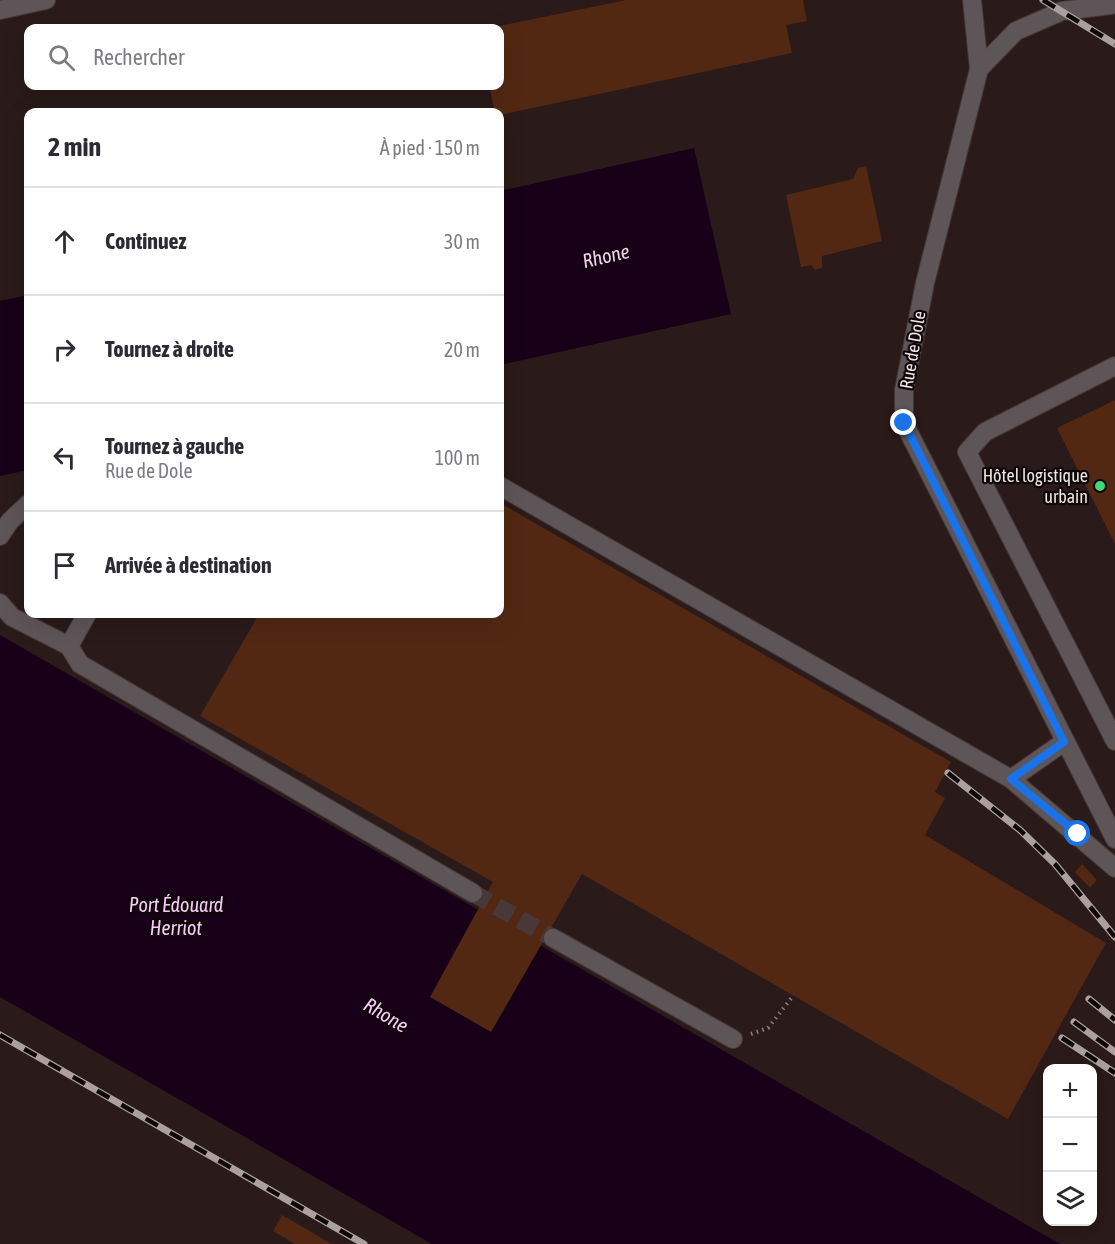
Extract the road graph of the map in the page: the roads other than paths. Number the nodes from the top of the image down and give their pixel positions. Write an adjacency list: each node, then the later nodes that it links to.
1 (46, 0): 4 (lane)
2 (972, 0): 5 (lane, Rue de Dole)
3 (1110, 4): 5 (lane)
4 (0, 10)
5 (979, 69): 14 (lane, Rue de Dole)
6 (1115, 366): 13 (lane)
7 (504, 488): 15 (lane)
8 (24, 508): 9 (lane)
9 (0, 536)
10 (0, 603): 12 (lane)
11 (85, 618): 12 (lane)
12 (69, 646): 18 (lane)
13 (1115, 741)
14 (1064, 742): 15 (lane); 16 (lane, Rue de Dole)
15 (1011, 779): 17 (lane)
16 (1115, 839)
17 (1115, 868)
18 (473, 893)
19 (553, 939): 20 (lane)
20 (733, 1039)

